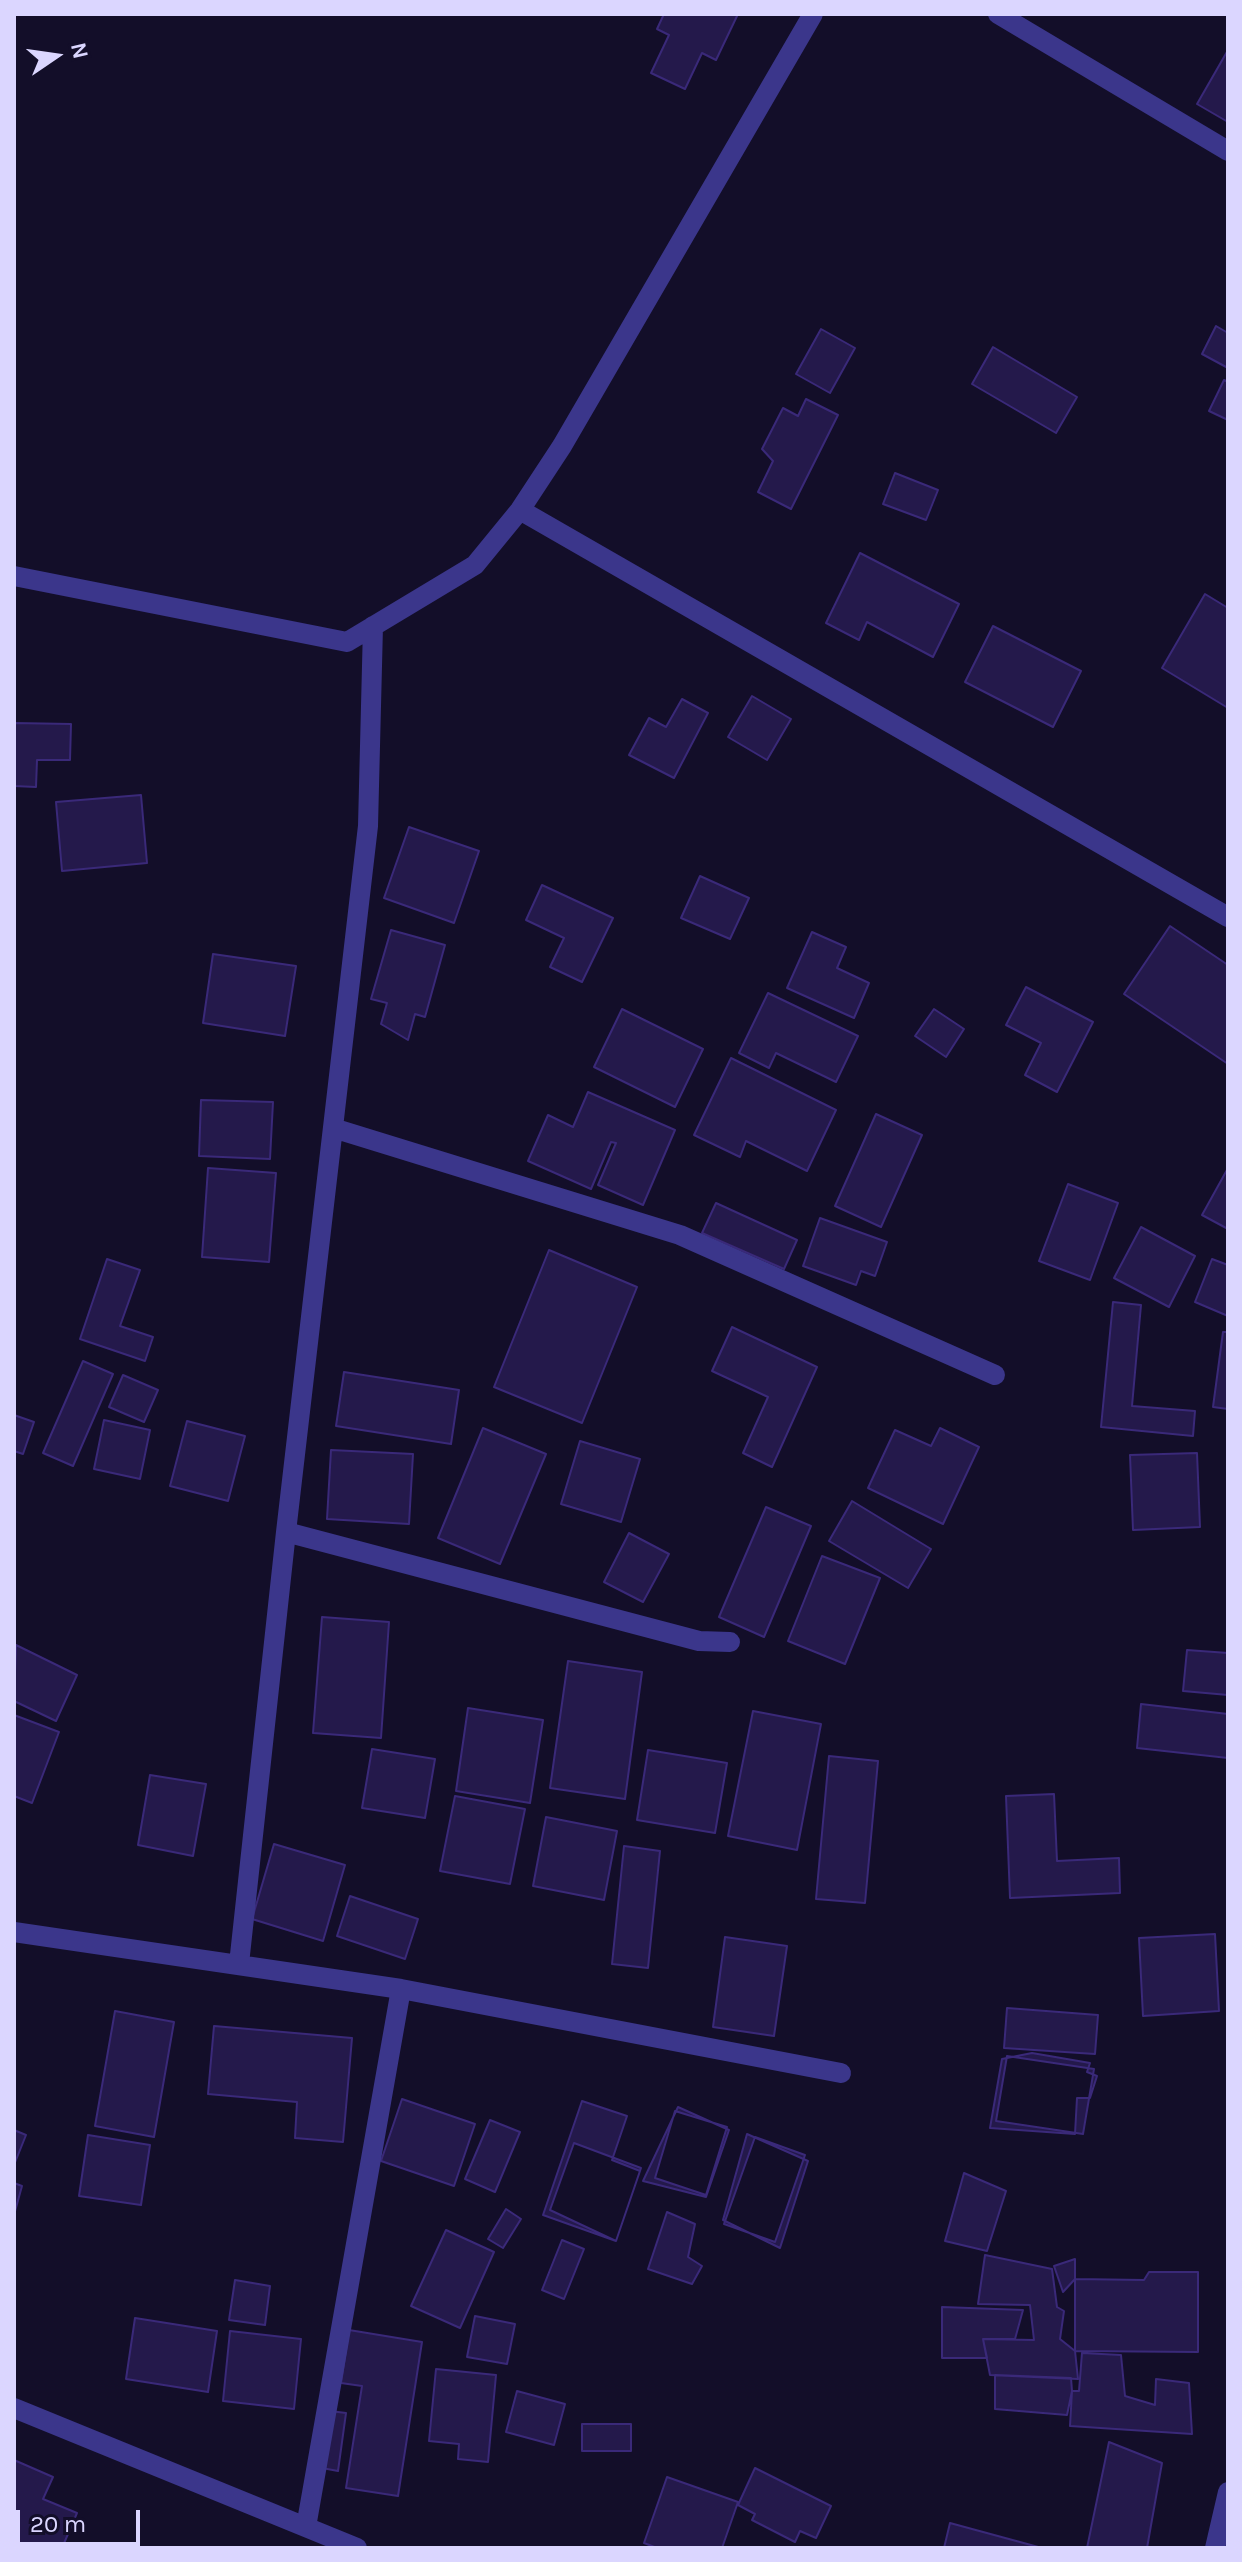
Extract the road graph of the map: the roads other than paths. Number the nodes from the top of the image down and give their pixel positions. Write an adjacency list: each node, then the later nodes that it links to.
1 (813, 14): 4 (street)
2 (998, 14): 3 (street)
3 (1228, 151)
4 (520, 510): 6 (street); 7 (street)
5 (14, 576): 6 (street)
6 (373, 626): 8 (street)
7 (1228, 917)
8 (333, 1128): 9 (street); 10 (street)
9 (995, 1375)
10 (286, 1532): 11 (street); 13 (street)
11 (730, 1642)
12 (14, 1932): 13 (street)
13 (239, 1964): 14 (street)
14 (401, 1989): 15 (street); 18 (street)
15 (841, 2073)
16 (14, 2408): 18 (street)
17 (1228, 2492): 20 (street)
18 (306, 2527): 19 (street)
19 (357, 2548)
20 (1215, 2548)

